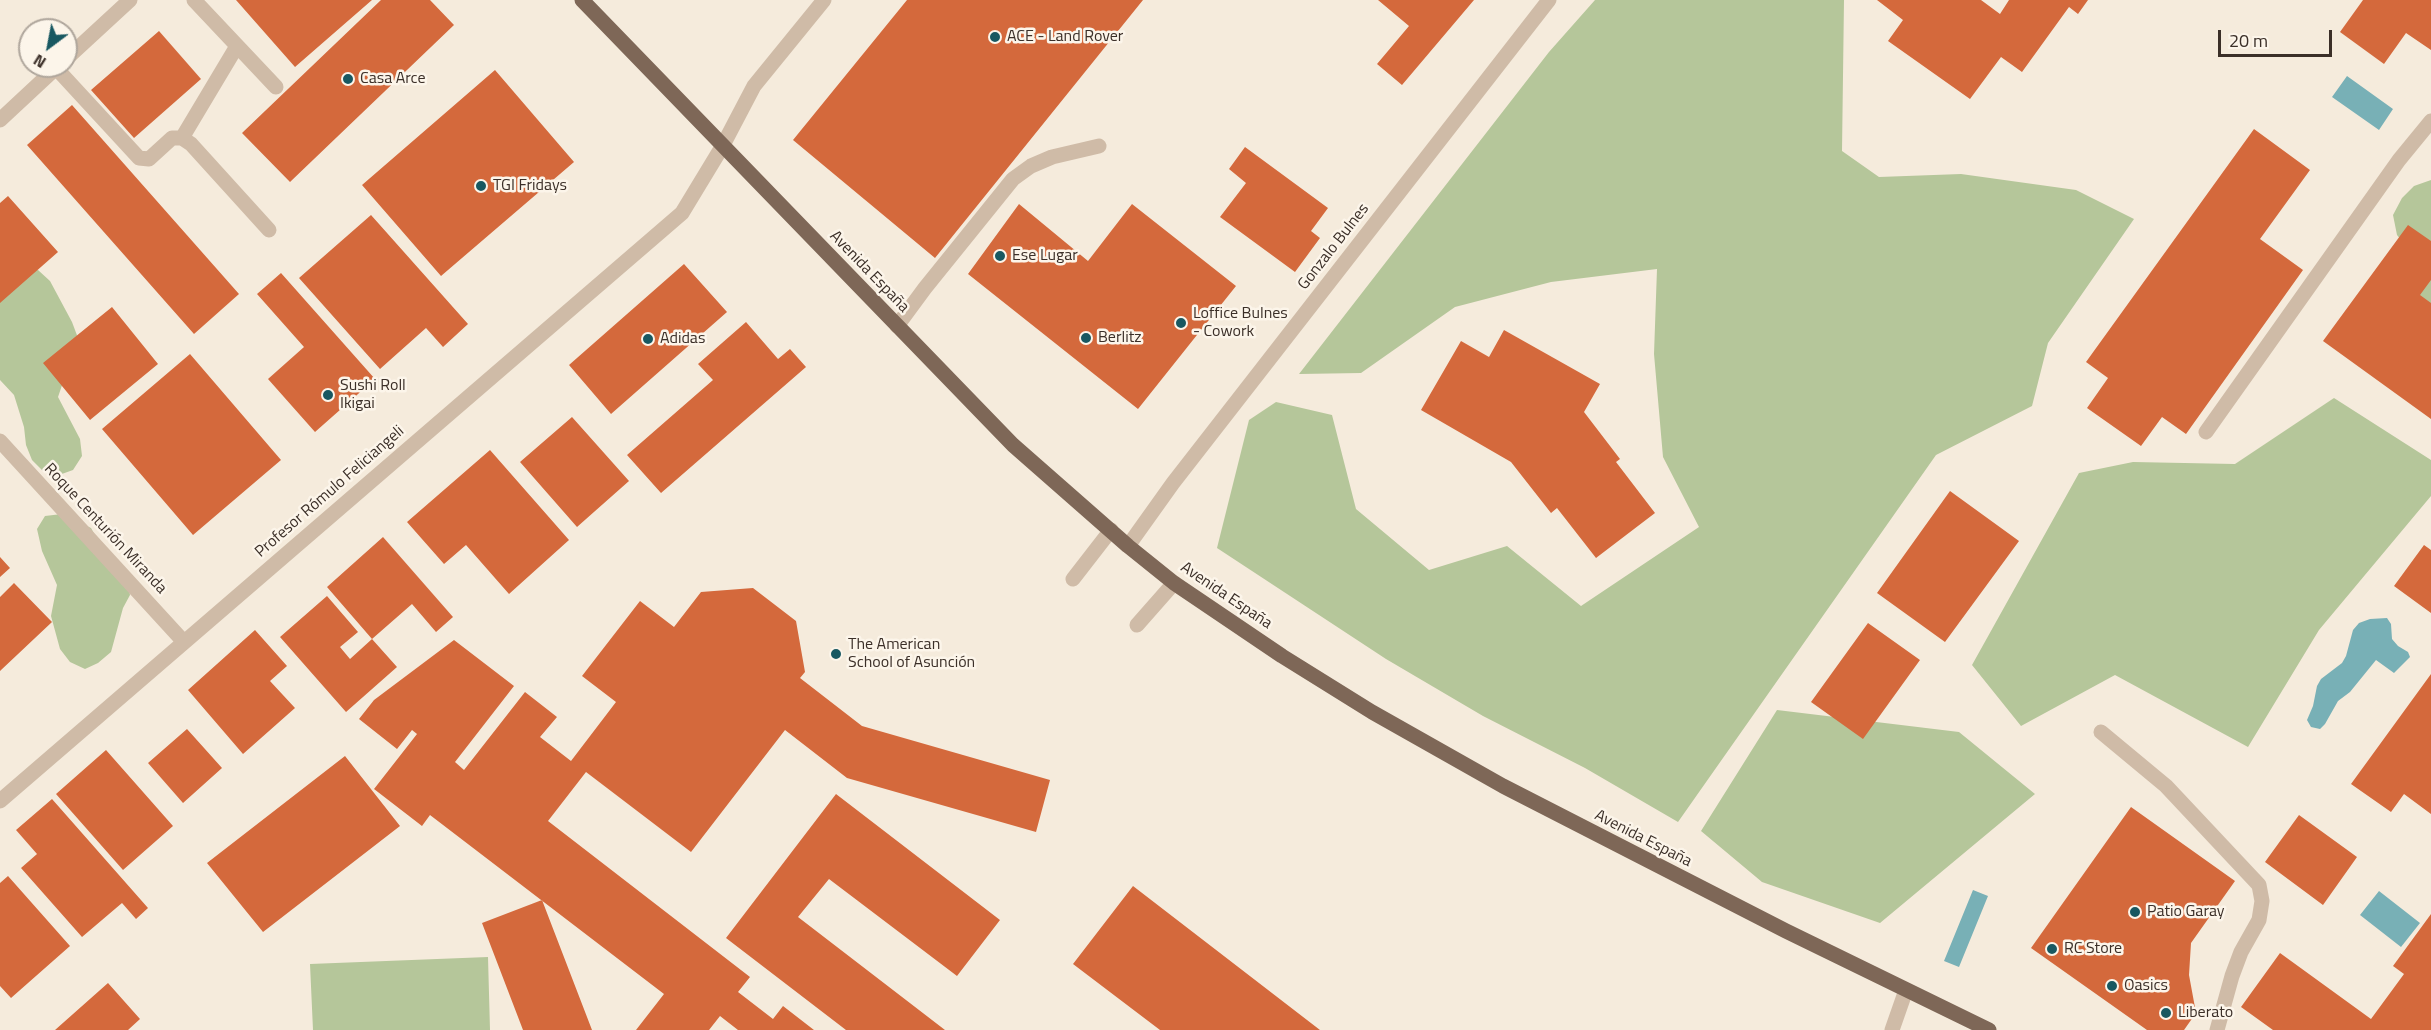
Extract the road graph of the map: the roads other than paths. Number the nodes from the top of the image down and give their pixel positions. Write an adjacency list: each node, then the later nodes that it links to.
1 (129, 0): 7 (street)
2 (194, 0): 6 (street)
3 (582, 0): 15 (main road, Avenida España)
4 (824, 0): 15 (street, Profesor Rómulo Feliciangeli)
5 (1549, 0): 21 (street, Gonzalo Bulnes)
6 (237, 46): 10 (street); 13 (street)
7 (78, 47)
8 (45, 78): 11 (street)
9 (72, 78): 13 (street)
10 (276, 87)
11 (0, 120)
12 (2431, 121): 18 (street)
13 (182, 138): 16 (street)
14 (1099, 146): 17 (street)
15 (722, 147): 17 (main road, Avenida España); 25 (street, Profesor Rómulo Feliciangeli)
16 (269, 230)
17 (897, 326): 20 (main road, Avenida España)
18 (2206, 432)
19 (0, 441): 25 (street, Roque Centurión Miranda)
20 (1111, 530): 21 (main road, Avenida España); 22 (street)
21 (1128, 546): 23 (main road, Avenida España)
22 (1073, 579)
23 (1174, 583): 24 (street); 28 (main road, Avenida España)
24 (1137, 626)
25 (184, 642): 27 (street, Profesor Rómulo Feliciangeli)
26 (2101, 732): 32 (street)
27 (0, 801)
28 (1906, 990): 29 (main road, Avenida España); 30 (street)
29 (1972, 1026): 31 (main road, Avenida España)
30 (1892, 1030)
31 (1989, 1030)
32 (2217, 1030)

